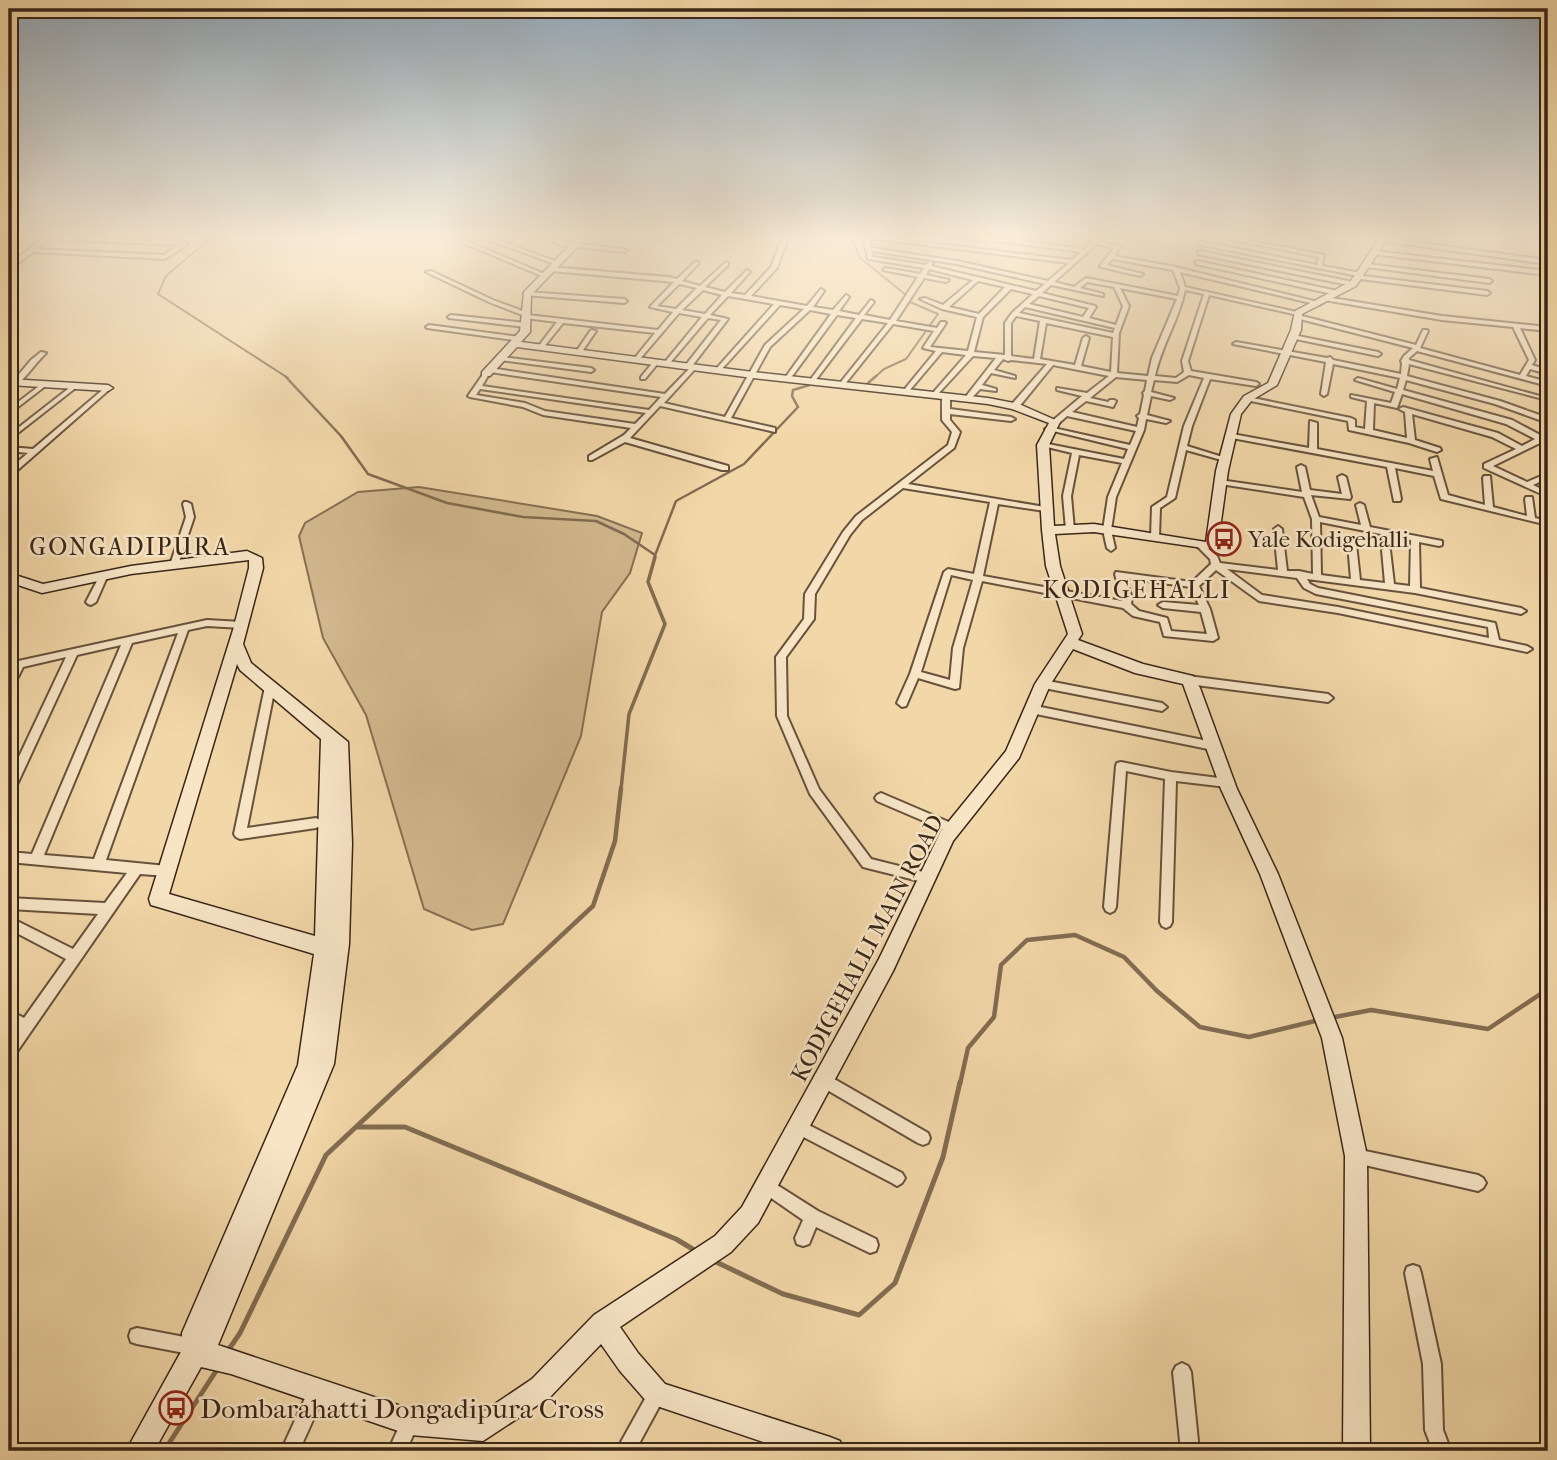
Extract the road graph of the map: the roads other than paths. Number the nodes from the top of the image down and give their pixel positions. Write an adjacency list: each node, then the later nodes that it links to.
1 (495, 303): 33 (street)
2 (527, 303): 33 (street)
3 (656, 303): 25 (street)
4 (686, 303): 25 (street)
5 (718, 303): 29 (street)
6 (778, 303): 74 (street)
7 (785, 303): 23 (street)
8 (812, 303): 23 (street)
9 (841, 303): 26 (street)
10 (870, 303): 32 (street)
11 (905, 303): 37 (street)
12 (933, 303): 24 (street)
13 (950, 303): 24 (street)
14 (992, 303): 30 (street)
15 (1078, 303): 34 (street)
16 (1125, 303): 41 (street)
17 (1178, 303): 87 (street)
18 (1204, 303): 78 (street)
19 (1249, 303): 28 (street)
20 (1318, 303): 28 (street)
21 (1357, 303): 39 (street)
22 (1024, 305): 27 (street); 34 (street)
23 (809, 308): 26 (street); 79 (street)
24 (944, 308): 30 (street)
25 (677, 311): 29 (street); 46 (street)
26 (835, 312): 32 (street); 86 (street)
27 (1014, 314): 36 (street); 64 (street)
28 (1298, 315): 48 (street); 53 (street)
29 (706, 316): 68 (street); 72 (street)
30 (979, 316): 60 (street)
31 (452, 317): 33 (street)
32 (860, 317): 37 (street); 88 (street)
33 (526, 319): 35 (street); 50 (street)
34 (1085, 319): 41 (street)
35 (562, 320): 46 (street); 52 (street)
36 (1043, 321): 47 (street); 66 (street)
37 (891, 323): 43 (street); 90 (street)
38 (943, 323): 43 (street)
39 (1516, 326): 42 (street); 71 (street)
40 (429, 327): 50 (street)
41 (1118, 327): 47 (street)
42 (1548, 329)
43 (939, 330): 54 (street)
44 (593, 331): 55 (street)
45 (1425, 331): 53 (street)
46 (660, 332): 63 (street)
47 (1116, 336): 80 (street)
48 (1293, 337): 57 (street); 59 (street)
49 (1086, 338): 70 (street)
50 (518, 341): 52 (street); 62 (street)
51 (1236, 344): 57 (street)
52 (541, 347): 55 (street)
53 (1416, 348): 67 (street); 73 (street)
54 (940, 350): 60 (street); 100 (street)
55 (579, 352): 58 (street)
56 (43, 353): 91 (street)
57 (1287, 353): 65 (street); 112 (street)
58 (597, 354): 62 (street); 63 (street)
59 (1378, 354)
60 (970, 355): 64 (street); 104 (street)
61 (1489, 358): 73 (street)
62 (502, 359): 75 (street)
63 (637, 359): 68 (street)
64 (1004, 359): 66 (street); 76 (street)
65 (1330, 359): 83 (street); 105 (street)
66 (1037, 360): 69 (street)
67 (1404, 361): 83 (street); 113 (street)
68 (661, 362): 72 (street); 85 (street)
69 (1052, 362): 70 (street); 117 (street)
70 (1078, 365): 80 (street)
71 (1528, 366): 77 (street); 84 (street)
72 (691, 367): 74 (street); 106 (street)
73 (1485, 368): 84 (street)
74 (718, 370): 79 (street)
75 (488, 372): 97 (street); 106 (street)
76 (990, 372): 82 (street); 96 (street)
77 (1548, 372)
78 (1188, 373): 81 (street); 87 (street)
79 (753, 375): 86 (street); 125 (street)
80 (1114, 375): 87 (street); 108 (street)
81 (1209, 376): 93 (street); 139 (street)
82 (1013, 377)
83 (1404, 377): 102 (street); 128 (street)
84 (1522, 377): 94 (street)
85 (643, 378)
86 (788, 378): 88 (street)
87 (1149, 379): 103 (street)
88 (813, 380): 90 (street)
89 (1358, 380): 102 (street)
90 (843, 383): 100 (street)
91 (12, 384): 92 (street)
92 (45, 384): 95 (street); 121 (street)
93 (1256, 384)
94 (1548, 384)
95 (75, 386): 98 (street); 135 (street)
96 (978, 386): 101 (street); 111 (street)
97 (477, 387): 122 (street); 130 (street)
98 (108, 388): 144 (street)
99 (1059, 389): 108 (street)
100 (907, 390): 104 (street)
101 (994, 390)
102 (1398, 390): 118 (street); 142 (street)
103 (1146, 393): 110 (street); 123 (street)
104 (934, 394): 107 (street)
105 (1324, 394)
106 (666, 397): 116 (street)
107 (946, 397): 111 (street); 120 (street)
108 (1085, 397): 115 (street); 126 (street)
109 (1353, 397): 114 (street)
110 (1170, 398)
111 (968, 399): 117 (street)
112 (1248, 399): 133 (street); 134 (street)
113 (1545, 399)
114 (1371, 400): 118 (street); 133 (street)
115 (1112, 401)
116 (660, 404): 122 (street); 125 (street)
117 (1015, 406): 126 (street)
118 (1394, 406): 119 (street)
119 (1408, 410): 137 (street); 142 (street)
120 (946, 411): 124 (street); 158 (street)
121 (9, 412)
122 (651, 412): 130 (street)
123 (1141, 416): 127 (street); 132 (street)
124 (1011, 419)
125 (727, 420): 131 (street)
126 (1056, 421): 132 (street); 138 (street); 141 (street)
127 (1166, 421)
128 (1548, 421)
129 (1313, 423): 143 (street)
130 (637, 427): 136 (street)
131 (772, 430)
132 (1140, 430): 141 (street)
133 (1369, 431): 137 (street)
134 (1232, 436): 143 (street); 147 (street)
135 (9, 438)
136 (624, 439): 146 (street); 151 (street)
137 (1411, 440): 153 (street)
138 (1043, 445): 145 (street); 168 (street)
139 (1183, 447): 147 (street); 177 (street)
140 (9, 449): 144 (street)
141 (1133, 449): 148 (street)
142 (1522, 449): 159 (street)
143 (1313, 450): 149 (street)
144 (35, 451): 152 (street)
145 (1076, 451): 148 (street); 173 (street)
146 (593, 458)
147 (1225, 459): 157 (street)
148 (1128, 462): 176 (street)
149 (1391, 465): 153 (street); 162 (street)
150 (1301, 467): 160 (street)
151 (725, 468)
152 (9, 473)
153 (1438, 474): 167 (street)
154 (1548, 475): 159 (street)
155 (1342, 477): 160 (street)
156 (1487, 478): 167 (street)
157 (1220, 482): 160 (street); 181 (street)
158 (902, 485): 164 (street); 233 (street)
159 (1527, 485): 161 (street)
160 (1307, 493): 169 (street)
161 (1548, 495)
162 (1397, 499)
163 (1529, 499): 170 (street)
164 (994, 502): 168 (street); 191 (street)
165 (187, 504): 184 (street)
166 (1360, 505): 172 (street)
167 (1489, 508): 170 (street)
168 (1045, 509): 175 (street)
169 (1316, 519): 172 (street); 188 (street)
170 (1531, 519): 171 (street)
171 (1546, 523)
172 (1366, 528): 178 (street)
173 (1070, 529): 175 (street); 176 (street)
174 (1278, 529): 186 (street)
175 (1048, 530): 196 (street)
176 (1107, 530): 177 (street); 182 (street)
177 (1155, 537): 181 (street)
178 (1415, 538): 179 (street); 195 (street)
179 (1439, 543)
180 (1352, 544): 192 (street)
181 (1200, 545): 185 (street)
182 (1111, 548)
183 (1386, 550): 194 (street)
184 (174, 565): 190 (street); 202 (street)
185 (1216, 565): 186 (street); 193 (street); 206 (street)
186 (1283, 572): 187 (street)
187 (1300, 574): 188 (street); 206 (street)
188 (1317, 576): 192 (street)
189 (9, 577): 190 (street)
190 (103, 577): 197 (street)
191 (978, 578): 196 (street); 211 (street); 211 (street)
192 (1356, 582): 194 (street)
193 (1194, 585): 198 (street); 200 (street)
194 (1390, 587): 195 (street)
195 (1415, 590): 201 (street)
196 (1062, 594): 198 (street); 205 (street)
197 (91, 602)
198 (1126, 605): 200 (street)
199 (1164, 605): 200 (street)
200 (1205, 609)
201 (1521, 611)
202 (242, 625): 203 (street); 207 (street)
203 (184, 628): 204 (street); 230 (street)
204 (128, 640): 209 (street); 229 (street)
205 (1069, 642): 212 (street); 214 (street, KODIGEHALLI MAIN ROAD)
206 (1495, 643): 208 (street)
207 (236, 645): 215 (street); 232 (street)
208 (1527, 649)
209 (73, 652): 210 (street); 224 (street)
210 (14, 665): 213 (street)
211 (915, 674): 217 (street)
212 (1188, 680): 216 (street); 221 (street)
213 (9, 684)
214 (1044, 684): 218 (street); 219 (street, KODIGEHALLI MAIN ROAD)
215 (270, 687): 220 (street); 226 (street)
216 (1328, 698)
217 (902, 704)
218 (1161, 707)
219 (1031, 709): 221 (street); 227 (street, KODIGEHALLI MAIN ROAD)
220 (329, 737): 239 (street); 257 (street)
221 (1213, 746): 223 (street)
222 (1171, 776): 223 (street); 235 (street); 237 (street)
223 (1227, 783): 247 (street)
224 (9, 789)
225 (881, 798): 227 (street)
226 (316, 823)
227 (954, 829): 233 (street, KODIGEHALLI MAIN ROAD)
228 (9, 857): 229 (street)
229 (36, 859): 230 (street)
230 (98, 865): 231 (street)
231 (137, 868): 232 (street); 236 (street)
232 (167, 871): 239 (street)
233 (927, 878): 244 (street, KODIGEHALLI MAIN ROAD)
234 (9, 903): 236 (street)
235 (1110, 907)
236 (109, 909): 240 (street)
237 (1166, 922)
238 (9, 923): 240 (street)
239 (324, 948): 257 (street)
240 (75, 957): 242 (street)
241 (9, 1017): 242 (street)
242 (26, 1027): 243 (street)
243 (9, 1051)
244 (822, 1079): 245 (street, KODIGEHALLI MAIN ROAD); 246 (street)
245 (797, 1126): 248 (street); 250 (street, KODIGEHALLI MAIN ROAD)
246 (923, 1138)
247 (1356, 1156): 249 (street); 268 (street)
248 (897, 1178)
249 (1478, 1183)
250 (766, 1186): 251 (street); 255 (street, KODIGEHALLI MAIN ROAD)
251 (812, 1217): 252 (street); 253 (street)
252 (803, 1238)
253 (870, 1245)
254 (1413, 1273): 269 (street)
255 (603, 1324): 260 (street); 261 (street, KODIGEHALLI MAIN ROAD)
256 (137, 1336): 257 (street)
257 (197, 1352): 259 (street, KODIGEHALLI MAIN ROAD); 262 (street)
258 (1182, 1372): 267 (street)
259 (317, 1391): 261 (street, KODIGEHALLI MAIN ROAD); 263 (street)
260 (657, 1394): 265 (street); 266 (street)
261 (410, 1422): 264 (street)
262 (139, 1451)
263 (290, 1451)
264 (397, 1451)
265 (625, 1451)
266 (830, 1451)
267 (1190, 1451)
268 (1357, 1451)
269 (1441, 1451)

